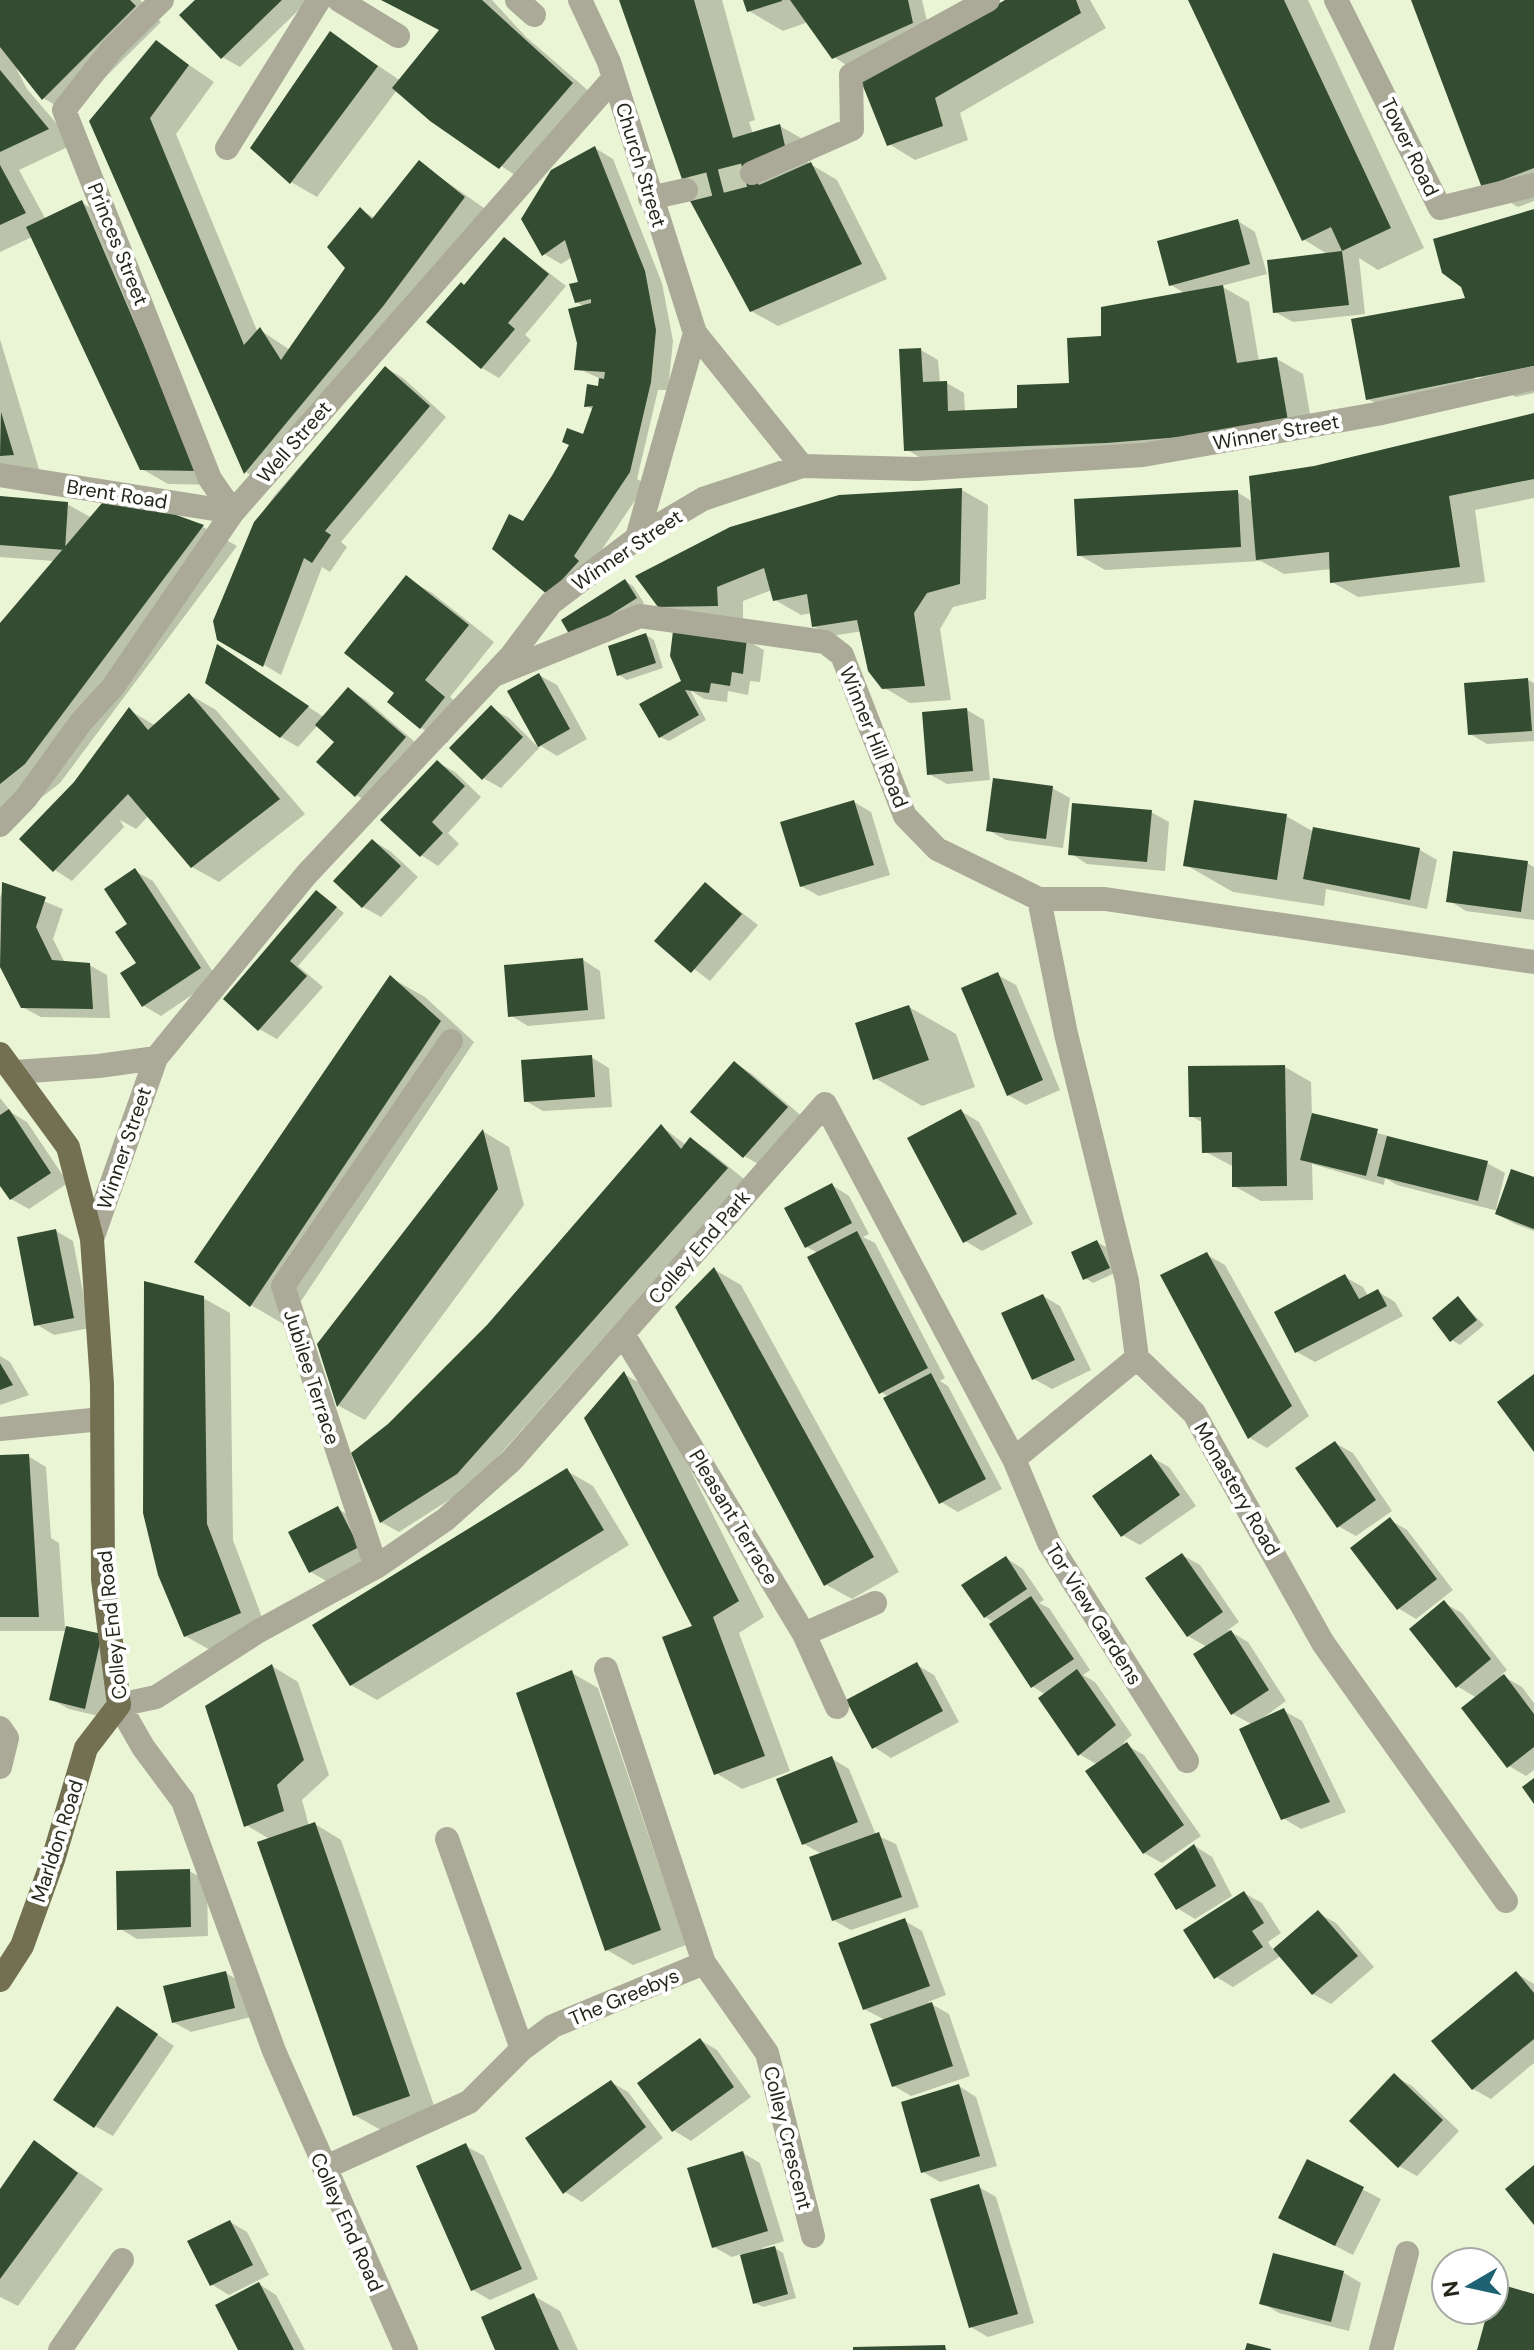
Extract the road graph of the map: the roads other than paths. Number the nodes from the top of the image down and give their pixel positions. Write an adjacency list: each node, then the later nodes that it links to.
1 (162, 0): 18 (street, Princes Street)
2 (319, 0): 9 (street)
3 (339, 0): 7 (street)
4 (580, 0): 8 (street, Church Street)
5 (988, 0): 10 (street)
6 (1336, 0): 11 (street, Tower Road)
7 (398, 36)
8 (614, 78): 13 (street, Church Street); 18 (street, Well Street)
9 (227, 148)
10 (752, 173)
11 (1534, 185)
12 (686, 190): 13 (street)
13 (650, 198): 14 (street, Church Street)
14 (695, 333): 16 (street, Church Street); 19 (street)
15 (1534, 378): 16 (street, Winner Street)
16 (802, 466): 19 (street, Winner Street)
17 (0, 475): 18 (street, Brent Road)
18 (233, 512): 21 (street, Well Street)
19 (637, 538): 20 (street, Winner Street)
20 (492, 676): 22 (street, Winner Hill Road); 25 (street, Winner Street)
21 (0, 825)
22 (1039, 899): 23 (street, Winner Hill Road); 29 (street)
23 (1534, 962)
24 (451, 1041): 33 (street, Jubilee Terrace)
25 (156, 1058): 26 (street, Winner Street); 27 (street, Winner Street)
26 (8, 1063): 27 (main road, Colley End Road)
27 (92, 1239): 30 (main road, Colley End Road)
28 (623, 1334): 32 (street, Colley End Park); 33 (street, Colley End Park); 35 (street, Pleasant Terrace)
29 (1137, 1358): 32 (street); 43 (street, Monastery Road)
30 (102, 1419): 31 (street); 37 (main road, Colley End Road)
31 (0, 1429)
32 (1014, 1459): 40 (street, Tor View Gardens)
33 (376, 1567): 37 (street, Colley End Park)
34 (875, 1603): 35 (street)
35 (804, 1634): 38 (street, Pleasant Terrace)
36 (606, 1669): 44 (street, The Greebys)
37 (119, 1705): 45 (main road, Marldon Road); 47 (street, Colley End Road)
38 (837, 1707)
39 (0, 1728): 41 (street)
40 (1187, 1761)
41 (0, 1767)
42 (447, 1839): 46 (street)
43 (1506, 1901)
44 (704, 1963): 46 (street, The Greebys); 48 (street, Colley Crescent)
45 (0, 1980)
46 (522, 2049): 47 (street, The Greebys)
47 (324, 2168): 52 (street, Colley End Road)
48 (813, 2236)
49 (1407, 2253): 53 (street)
50 (122, 2260): 51 (street)
51 (60, 2350)
52 (406, 2350)
53 (1381, 2350)

